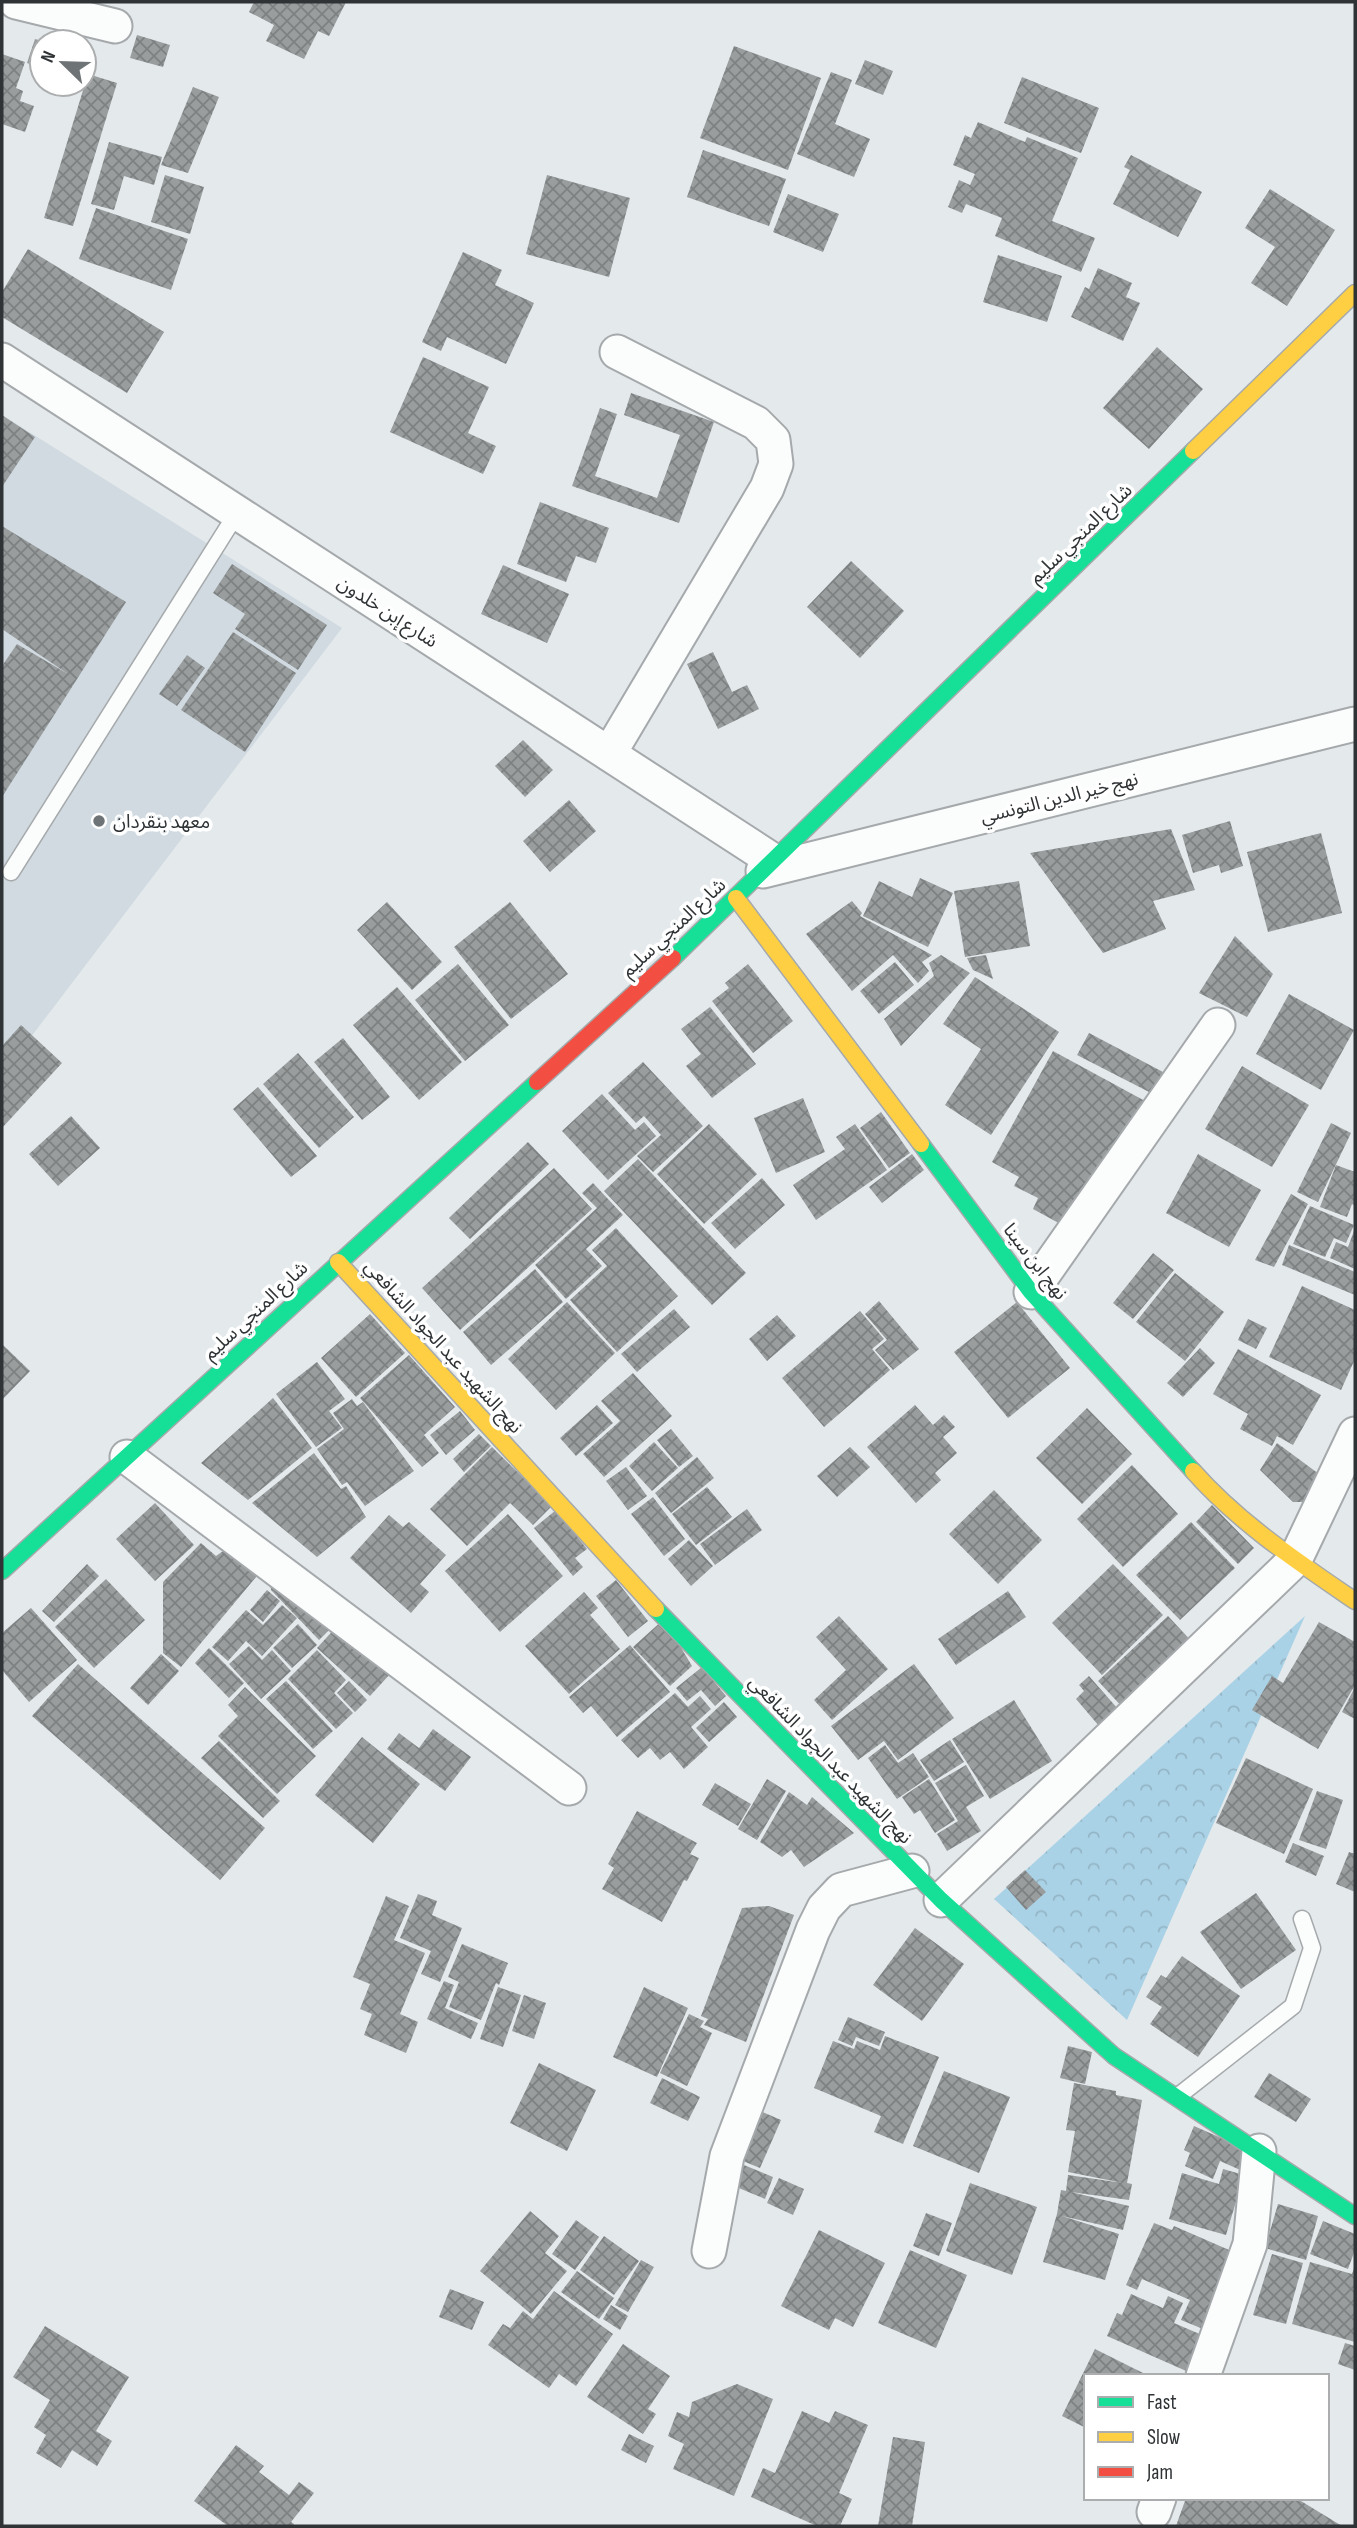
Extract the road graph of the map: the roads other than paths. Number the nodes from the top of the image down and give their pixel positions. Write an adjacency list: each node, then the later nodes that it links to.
1 (16, 2): 2 (street)
2 (115, 26)
3 (1355, 293): 9 (street, شارع المنجي سليم)
4 (617, 352): 8 (street)
5 (2, 360): 6 (street, شارع إبن خلدون)
6 (237, 513): 8 (street, شارع إبن خلدون); 10 (lane)
7 (1355, 724): 9 (street, نهج خير الدين التونسي)
8 (609, 754): 9 (street, شارع إبن خلدون)
9 (769, 866): 11 (street, شارع المنجي سليم)
10 (11, 873)
11 (736, 898): 13 (street, شارع المنجي سليم); 14 (street, نهج ابن سينا)
12 (1219, 1024): 14 (street)
13 (338, 1262): 16 (street, شارع المنجي سليم); 21 (street, نهج الشهيد عبد الجواد الشافعي)
14 (1031, 1292): 17 (street, نهج ابن سينا)
15 (1355, 1434): 17 (street)
16 (127, 1457): 18 (street, شارع المنجي سليم); 20 (street)
17 (1295, 1560): 19 (street, نهج ابن سينا); 22 (street)
18 (2, 1572)
19 (1355, 1601)
20 (569, 1788)
21 (912, 1871): 22 (street, نهج الشهيد عبد الجواد الشافعي); 27 (street)
22 (941, 1900): 24 (street, نهج الشهيد عبد الجواد الشافعي)
23 (1302, 1919): 24 (lane)
24 (1177, 2097): 25 (street, نهج الشهيد عبد الجواد الشافعي)
25 (1259, 2151): 26 (street, نهج الشهيد عبد الجواد الشافعي); 28 (street)
26 (1355, 2217)
27 (709, 2251)
28 (1204, 2374)

